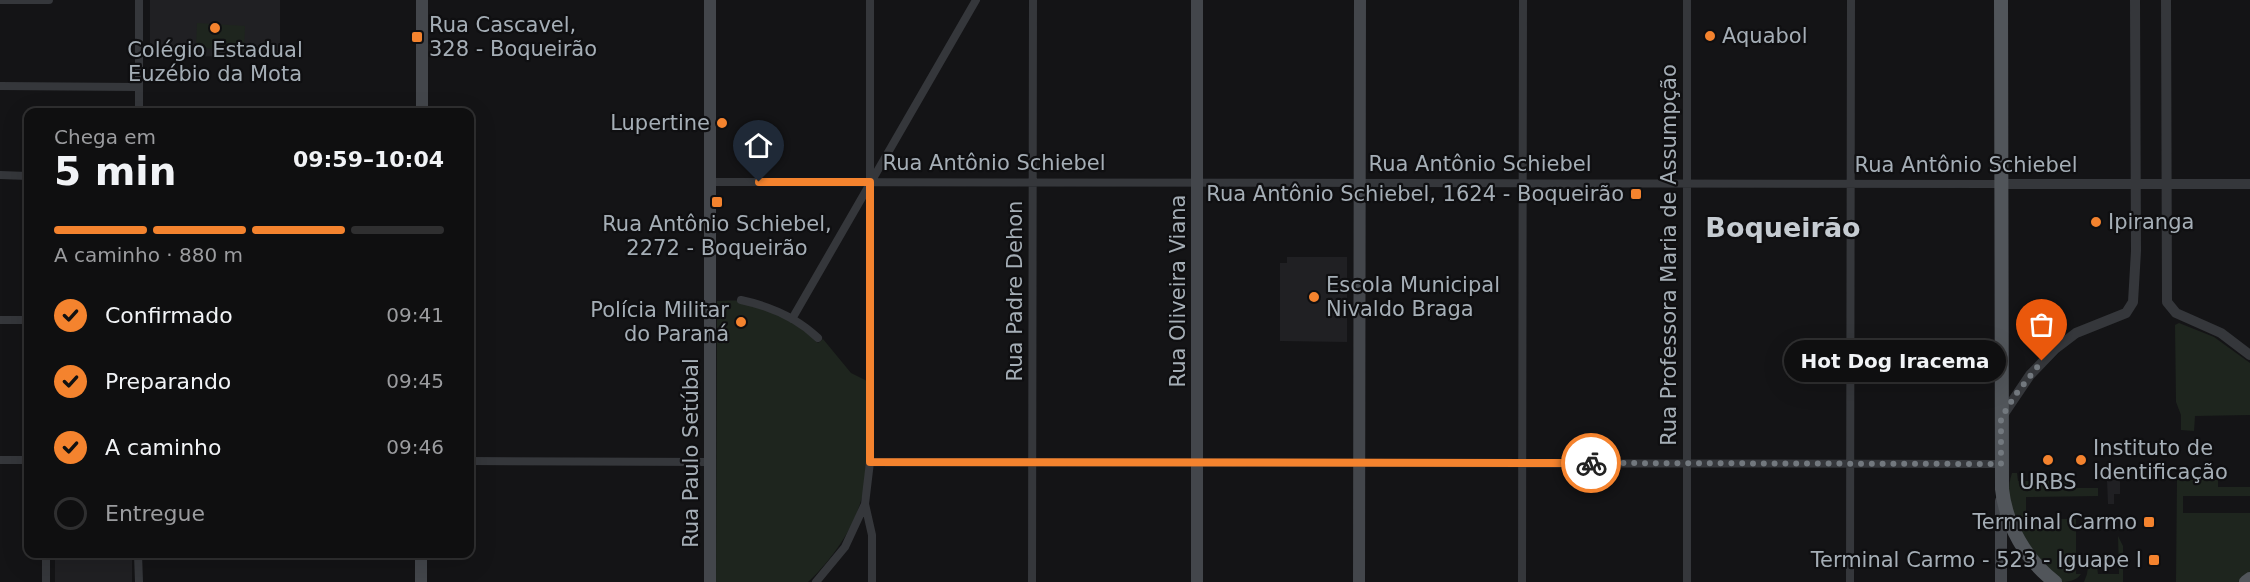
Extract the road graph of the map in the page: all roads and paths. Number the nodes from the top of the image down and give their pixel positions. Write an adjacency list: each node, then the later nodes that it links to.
1 (0, 0): 2 (street)
2 (50, 0)
3 (139, 0): 18 (street)
4 (422, 0): 20 (main road)
5 (710, 0): 23 (main road, Rua Paulo Setúbal)
6 (870, 0): 24 (street)
7 (976, 0): 24 (street)
8 (1033, 0): 25 (street, Rua Padre Dehon)
9 (1197, 0): 26 (main road, Rua Oliveira Viana)
10 (1360, 0): 27 (main road)
11 (1523, 0): 28 (street)
12 (1687, 0): 29 (street, Rua Professora Maria de Assumpção)
13 (1851, 0): 30 (street)
14 (2001, 0): 31 (main road)
15 (2135, 0): 32 (street)
16 (2166, 0): 33 (street)
17 (0, 87): 18 (street)
18 (138, 87): 19 (street)
19 (138, 108)
20 (422, 108)
21 (0, 175): 22 (street)
22 (24, 176)
23 (710, 182): 24 (street, Rua Antônio Schiebel); 45 (main road, Rua Paulo Setúbal)
24 (870, 182): 25 (street, Rua Antônio Schiebel); 36 (street); 46 (street)
25 (1033, 182): 26 (street, Rua Antônio Schiebel); 47 (street, Rua Padre Dehon)
26 (1197, 183): 27 (street, Rua Antônio Schiebel); 48 (main road, Rua Oliveira Viana)
27 (1360, 183): 28 (street, Rua Antônio Schiebel); 49 (main road)
28 (1523, 183): 29 (street, Rua Antônio Schiebel); 50 (street)
29 (1687, 184): 30 (street, Rua Antônio Schiebel); 51 (street, Rua Professora Maria de Assumpção)
30 (1851, 184): 31 (street, Rua Antônio Schiebel); 52 (street)
31 (2001, 184): 32 (street, Rua Antônio Schiebel); 41 (main road)
32 (2135, 184): 33 (street, Rua Antônio Schiebel); 41 (street)
33 (2167, 184): 34 (street, Rua Antônio Schiebel); 40 (street)
34 (2250, 184)
35 (741, 300): 36 (street)
36 (792, 319): 39 (street)
37 (0, 320): 38 (street)
38 (24, 320)
39 (818, 339)
40 (2250, 355)
41 (2001, 418): 53 (main road)
42 (0, 460): 43 (street)
43 (24, 460)
44 (474, 461): 45 (street)
45 (710, 462): 62 (main road, Rua Paulo Setúbal)
46 (870, 462): 47 (street); 54 (street)
47 (1032, 462): 48 (street); 65 (street, Rua Padre Dehon)
48 (1197, 463): 49 (street); 66 (main road, Rua Oliveira Viana)
49 (1359, 463): 50 (street); 67 (main road)
50 (1523, 463): 51 (street); 68 (street)
51 (1687, 464): 52 (street); 69 (street, Rua Professora Maria de Assumpção)
52 (1851, 464): 53 (street); 70 (street)
53 (2001, 464): 71 (main road); 72 (main road)
54 (865, 504): 63 (street); 64 (street)
55 (46, 558): 59 (street)
56 (138, 558): 60 (street)
57 (421, 558): 61 (main road)
58 (2250, 579): 73 (main road)
59 (46, 582)
60 (138, 582)
61 (421, 582)
62 (710, 582)
63 (816, 582)
64 (872, 582)
65 (1032, 582)
66 (1197, 582)
67 (1359, 582)
68 (1522, 582)
69 (1687, 582)
70 (1850, 582)
71 (2001, 582)
72 (2055, 582)
73 (2246, 582)

